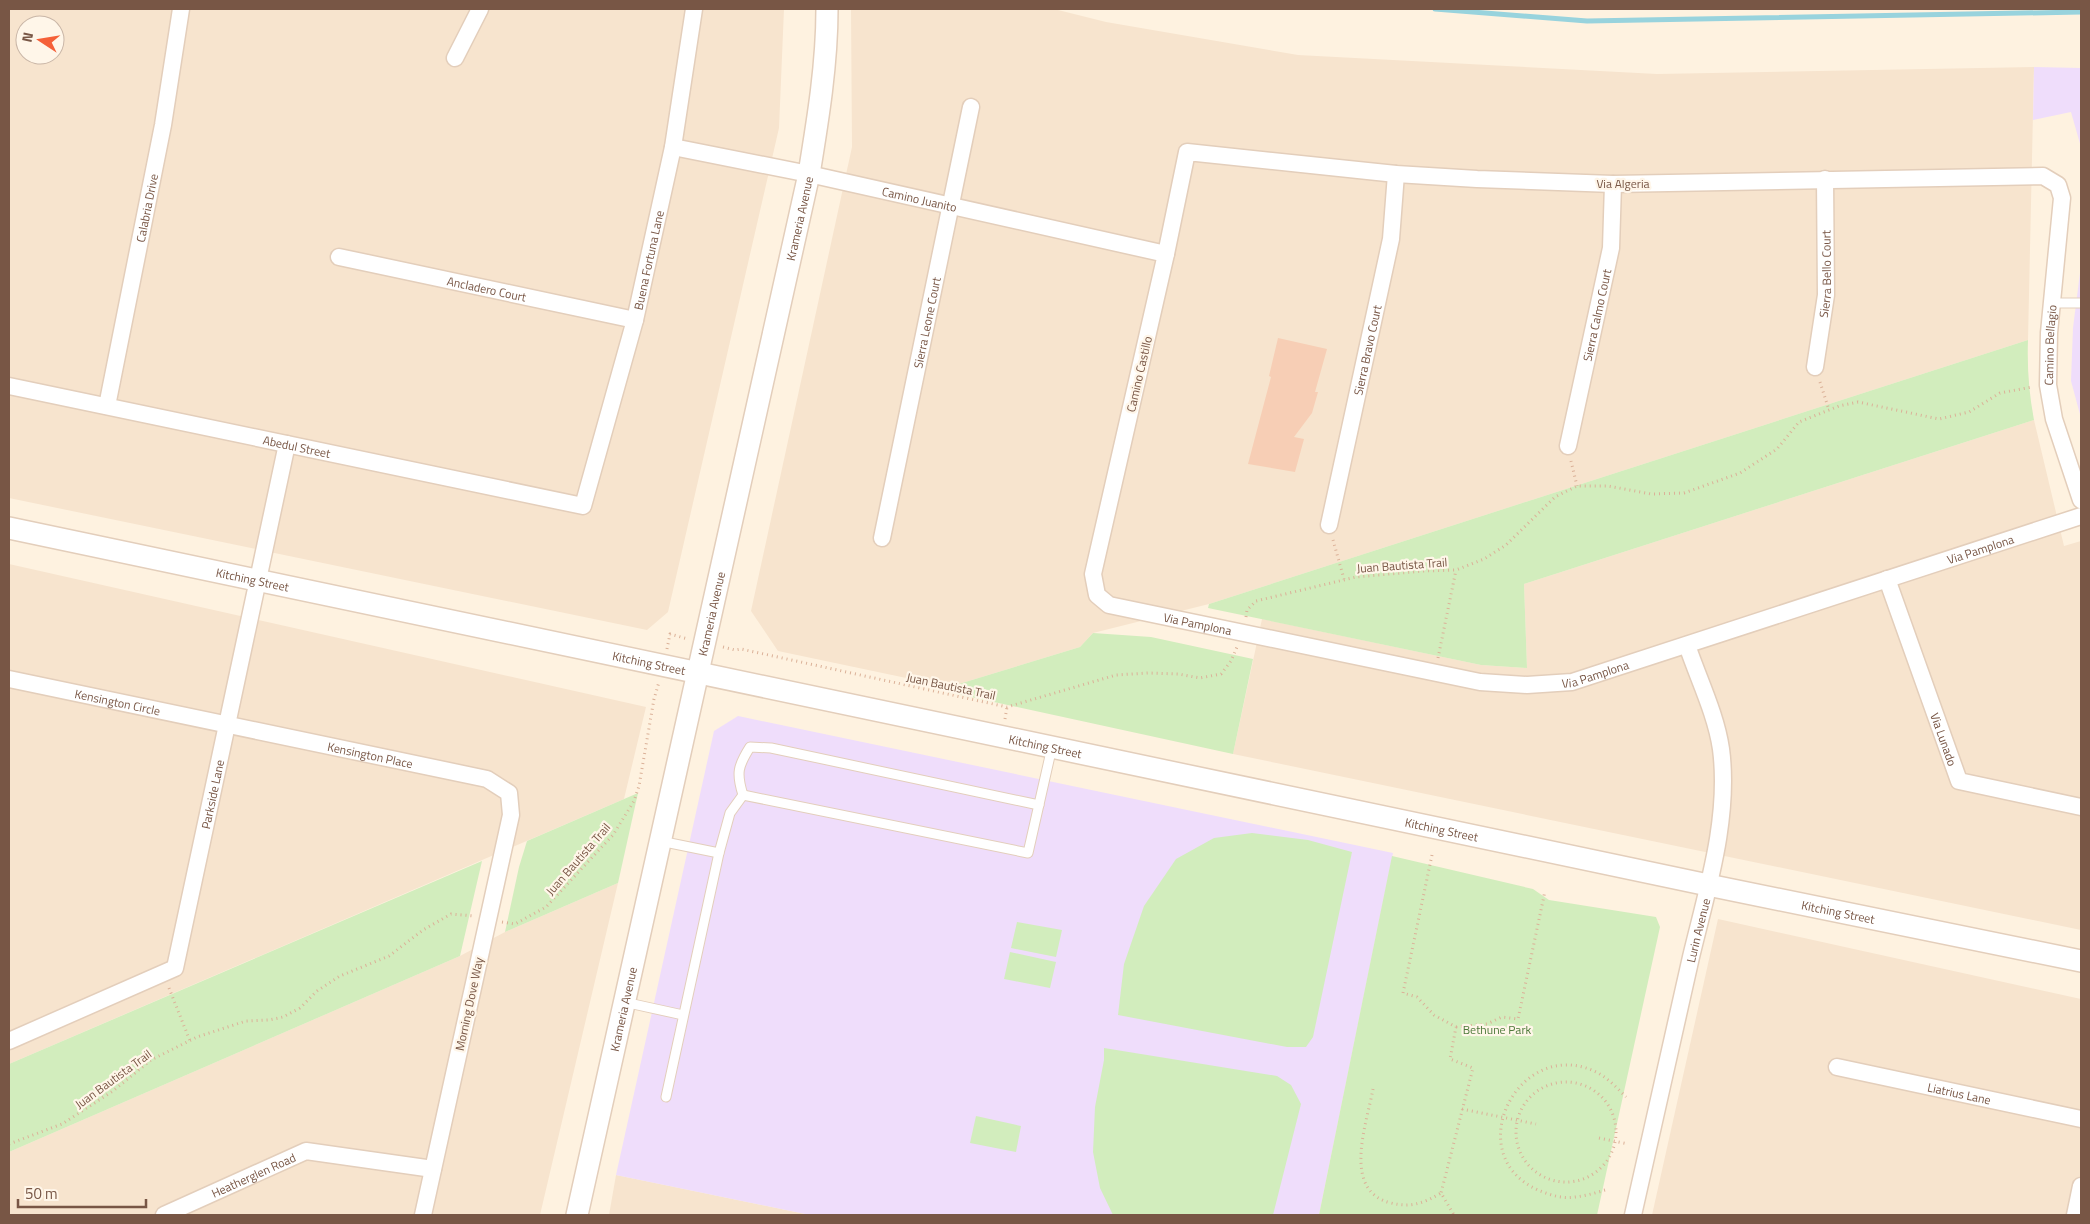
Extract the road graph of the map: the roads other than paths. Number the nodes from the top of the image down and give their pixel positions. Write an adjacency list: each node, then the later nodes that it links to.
1 (181, 9): 22 (street, Calabria Drive)
2 (480, 9): 5 (street)
3 (694, 9): 7 (street, Buena Fortuna Lane)
4 (827, 9): 9 (street, Krameria Avenue)
5 (455, 58)
6 (971, 106): 14 (street, Sierra Leone Court)
7 (673, 147): 9 (street, Camino Juanito); 19 (street, Buena Fortuna Lane)
8 (1187, 152): 10 (street, Via Algeria); 15 (street, Camino Castillo)
9 (808, 174): 14 (street, Camino Juanito); 35 (street, Krameria Avenue)
10 (1396, 174): 12 (street, Via Algeria); 28 (street, Sierra Bravo Court)
11 (1825, 179): 12 (street, Via Algeria); 13 (street, Via Algeria); 20 (street, Sierra Bello Court)
12 (1612, 184): 24 (street, Sierra Calmo Court)
13 (2058, 185): 17 (street, Camino Bellagio)
14 (950, 206): 15 (street, Camino Juanito); 30 (street, Sierra Leone Court)
15 (1166, 254): 33 (street, Camino Castillo)
16 (339, 257): 19 (street, Ancladero Court)
17 (2052, 303): 18 (lane); 25 (street, Camino Bellagio)
18 (2081, 303)
19 (635, 320): 26 (street, Buena Fortuna Lane)
20 (1815, 367)
21 (9, 386): 22 (street, Abedul Street)
22 (107, 406): 23 (street, Abedul Street)
23 (287, 444): 26 (street, Abedul Street); 32 (street, Parkside Lane)
24 (1568, 446)
25 (2081, 500)
26 (583, 506)
27 (2081, 516): 31 (street, Via Pamplona)
28 (1330, 525)
29 (9, 528): 32 (street, Kitching Street)
30 (882, 538)
31 (1887, 579): 34 (street, Via Pamplona); 42 (street, Via Lunado)
32 (257, 581): 35 (street, Kitching Street); 37 (street, Parkside Lane)
33 (1097, 595): 34 (street, Via Pamplona)
34 (1687, 645): 45 (street, Lurin Avenue)
35 (698, 672): 38 (street, Kitching Street); 43 (street, Krameria Avenue)
36 (9, 679): 37 (street, Kensington Circle)
37 (228, 725): 39 (street, Kensington Place); 49 (street, Parkside Lane)
38 (1052, 747): 41 (lane); 45 (street, Kitching Street)
39 (509, 793): 53 (street, Morning Dove Way)
40 (743, 795): 41 (lane); 41 (lane); 44 (lane)
41 (1039, 805)
42 (2081, 807)
43 (660, 841): 44 (lane); 47 (street, Krameria Avenue)
44 (719, 853): 48 (lane)
45 (1708, 885): 46 (street, Kitching Street); 58 (street, Lurin Avenue)
46 (2081, 961)
47 (624, 1002): 48 (lane); 57 (street, Krameria Avenue)
48 (683, 1015): 51 (lane)
49 (9, 1041)
50 (1837, 1068): 52 (street, Liatrius Lane)
51 (666, 1097)
52 (2081, 1119)
53 (433, 1169): 55 (street, Heatherglen Road); 56 (street, Morning Dove Way)
54 (2081, 1186): 59 (street)
55 (164, 1215)
56 (423, 1215)
57 (577, 1215)
58 (1632, 1215)
59 (2075, 1215)

